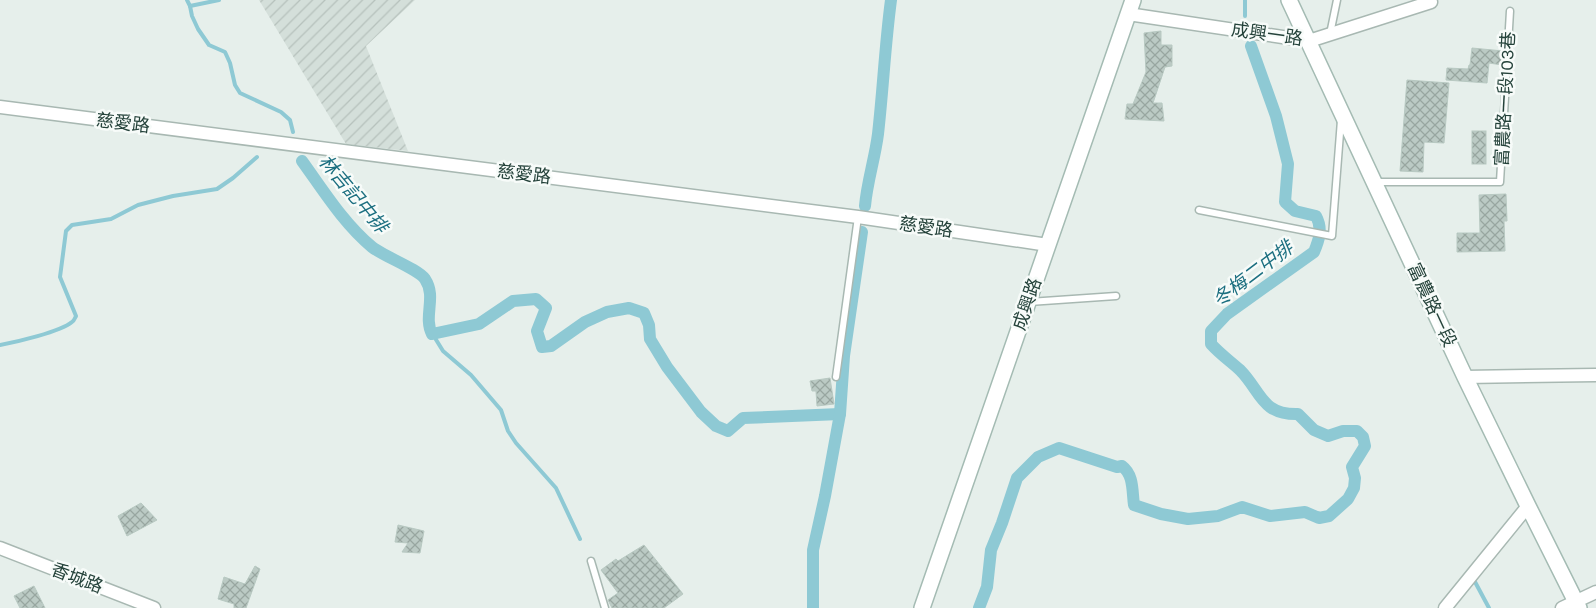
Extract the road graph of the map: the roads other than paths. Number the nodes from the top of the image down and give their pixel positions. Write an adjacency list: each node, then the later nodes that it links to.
1 (1288, 0): 7 (street, 富農路一段)
2 (1337, 0): 6 (lane)
3 (1432, 2): 6 (street, 成興一路)
4 (1131, 7): 7 (street, 成興一路); 13 (street, 成興路)
5 (1510, 11): 10 (lane, 富農路一段103巷)
6 (1330, 34): 7 (street, 成興一路)
7 (1309, 41): 9 (street, 富農路一段)
8 (0, 107): 12 (street, 慈愛路)
9 (1342, 111): 10 (street, 富農路一段); 11 (lane)
10 (1374, 182): 17 (street, 富農路一段)
11 (1199, 210)
12 (858, 217): 13 (street, 慈愛路); 18 (lane)
13 (1048, 245): 15 (street, 成興路)
14 (1116, 296): 15 (lane)
15 (1028, 302): 26 (street, 成興路)
16 (1596, 375): 17 (street)
17 (1466, 376): 19 (street, 富農路一段)
18 (836, 377)
19 (1528, 506): 23 (street, 富農路一段); 27 (street)
20 (0, 548): 24 (street, 香城路)
21 (591, 560): 25 (lane)
22 (1596, 592): 23 (street)
23 (1578, 605): 28 (street)
24 (154, 608)
25 (605, 608)
26 (922, 608)
27 (1446, 608)
28 (1562, 608)

